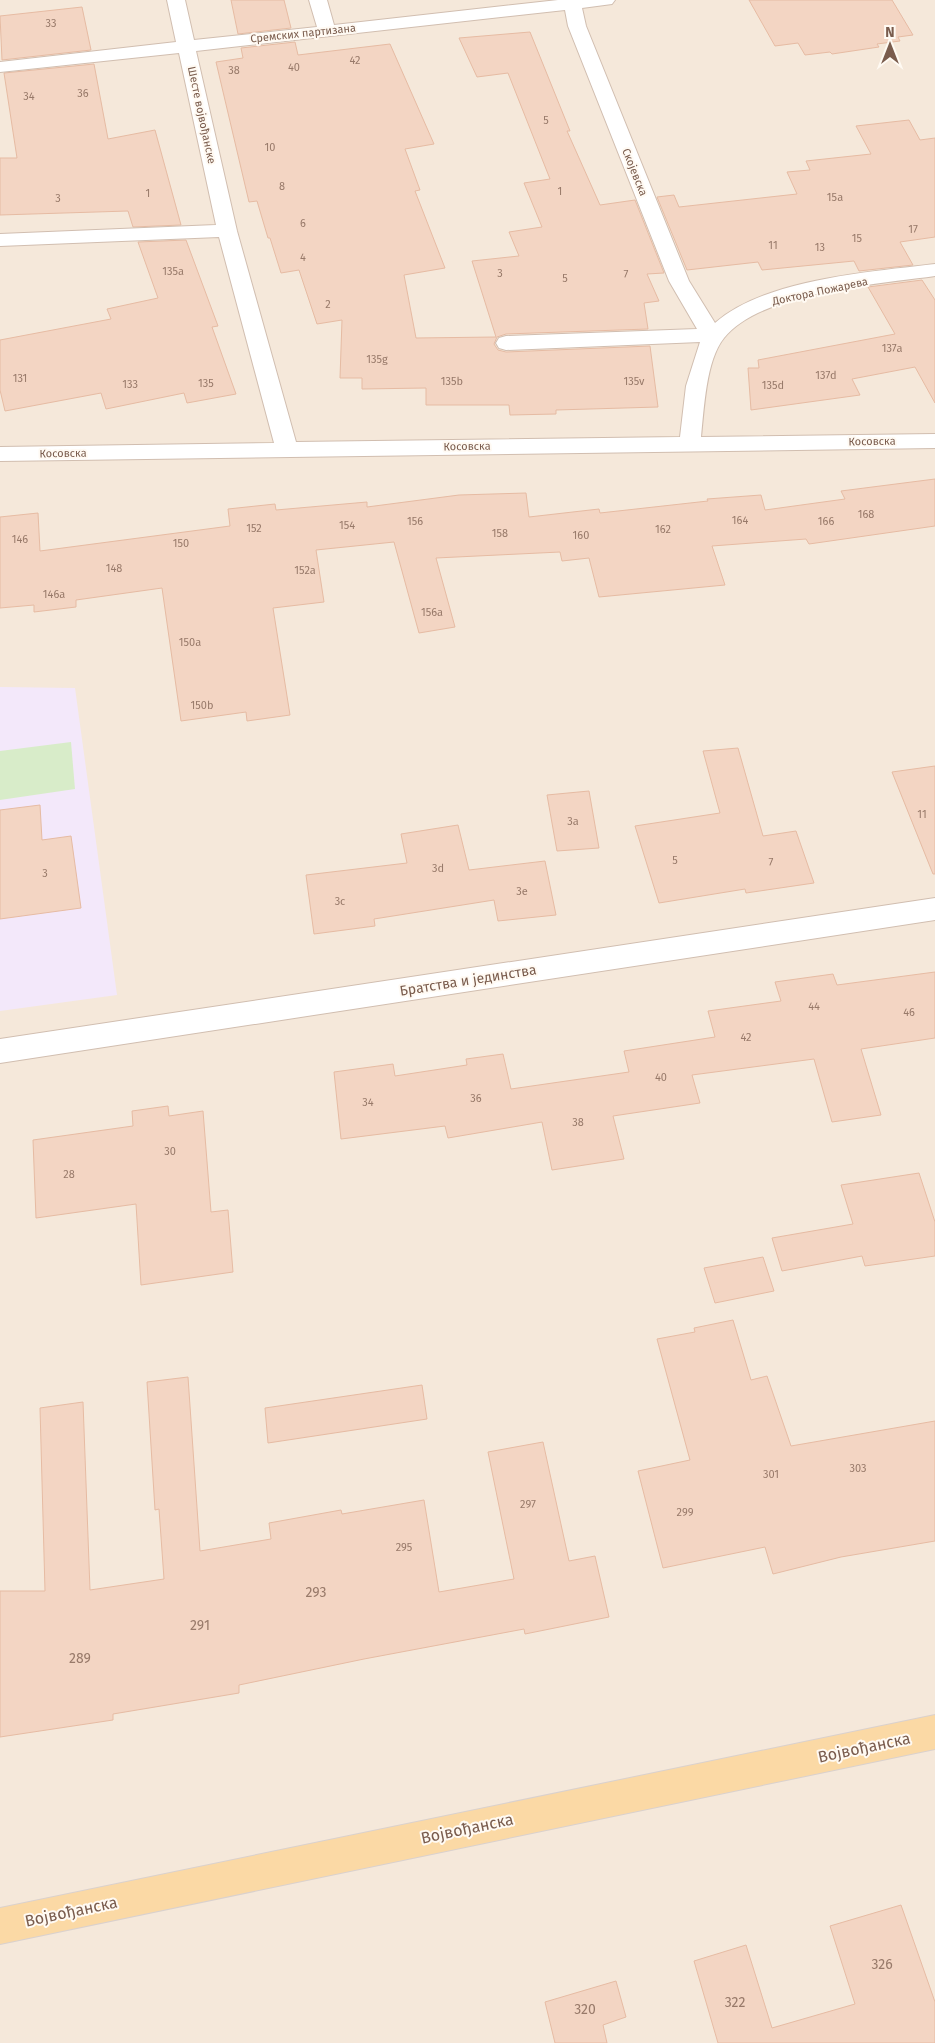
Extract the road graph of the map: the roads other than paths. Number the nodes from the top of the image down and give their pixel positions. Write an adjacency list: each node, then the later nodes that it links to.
1 (176, 0): 6 (street, Шесте војвођанске)
2 (318, 0): 5 (street)
3 (606, 0): 4 (street, Сремских партизана)
4 (572, 2): 5 (street, Сремских партизана); 11 (street, Скојевска)
5 (327, 30): 6 (street, Сремских партизана)
6 (187, 46): 7 (street, Сремских партизана); 8 (street, Шесте војвођанске)
7 (0, 67)
8 (227, 231): 9 (street); 15 (street, Шесте војвођанске)
9 (0, 240)
10 (935, 270): 11 (street, Доктора Пожарева)
11 (715, 335): 12 (street); 14 (street, Доктора Пожарева)
12 (506, 343)
13 (935, 440): 14 (street, Косовска)
14 (690, 443): 15 (street, Косовска)
15 (287, 450): 16 (street, Косовска)
16 (0, 454)
17 (935, 909): 18 (street, Братства и јединства)
18 (0, 1051)
19 (935, 1732): 20 (main road, Војвођанска)
20 (0, 1926)

